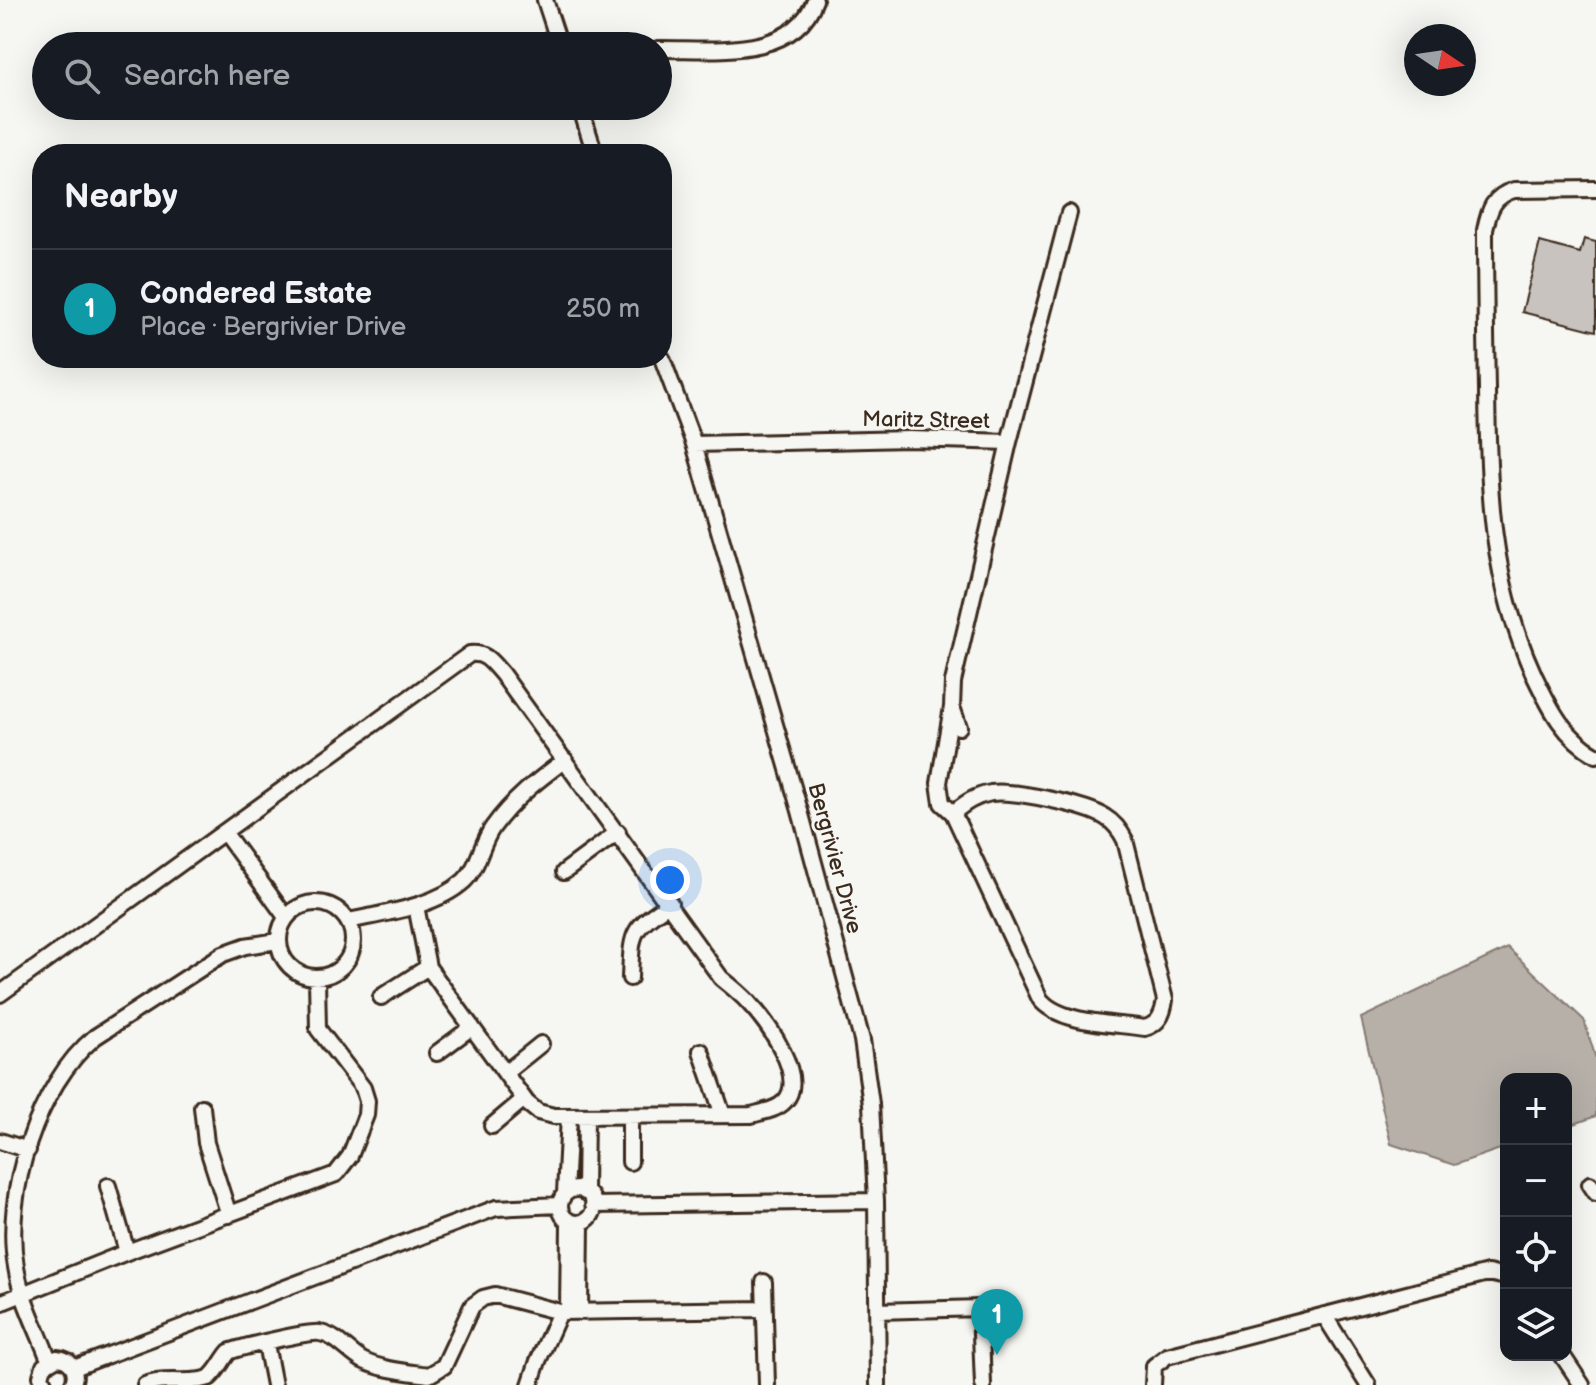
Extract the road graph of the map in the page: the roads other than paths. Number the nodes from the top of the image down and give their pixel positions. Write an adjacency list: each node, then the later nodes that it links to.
1 (545, 0): 3 (street)
2 (815, 0): 4 (street)
3 (555, 32)
4 (672, 49)
5 (584, 120): 6 (street)
6 (592, 144)
7 (1596, 189): 14 (street)
8 (1069, 213): 10 (street)
9 (666, 368): 11 (street, Bergrivier Drive)
10 (1009, 442): 11 (street, Maritz Street); 12 (street, Maritz Street)
11 (694, 444): 48 (street, Bergrivier Drive)
12 (952, 707): 13 (street, Maritz Street); 16 (street)
13 (959, 727)
14 (1596, 755)
15 (565, 760): 17 (street); 18 (street); 21 (street)
16 (953, 813): 16 (street)
17 (224, 832): 22 (street); 28 (street)
18 (618, 832): 19 (street); 20 (street)
19 (564, 872)
20 (670, 903): 27 (street); 37 (street)
21 (416, 906): 23 (street); 25 (street)
22 (286, 917): 23 (street); 24 (street)
23 (348, 921): 26 (street)
24 (278, 941): 26 (street); 43 (street)
25 (428, 967): 29 (street); 30 (street)
26 (317, 978): 50 (street)
27 (630, 978)
28 (0, 994)
29 (381, 997)
30 (472, 1027): 33 (street); 34 (street)
31 (541, 1044): 34 (street)
32 (701, 1051): 37 (street)
33 (437, 1053)
34 (505, 1073): 35 (street)
35 (524, 1099): 38 (street); 41 (street)
36 (202, 1107): 50 (street)
37 (723, 1115): 40 (street)
38 (569, 1116): 39 (street); 47 (street)
39 (586, 1116): 40 (street); 46 (street)
40 (630, 1116): 44 (street)
41 (492, 1126)
42 (0, 1141): 43 (street)
43 (28, 1150): 55 (street)
44 (630, 1162)
45 (108, 1186): 52 (street)
46 (585, 1192): 47 (street); 49 (street)
47 (563, 1199): 51 (street); 64 (street)
48 (876, 1201): 49 (street); 58 (street, Bergrivier Drive)
49 (593, 1205): 51 (street)
50 (229, 1215): 52 (street)
51 (575, 1222): 59 (street)
52 (127, 1252): 55 (street)
53 (1500, 1276): 60 (street)
54 (764, 1282): 57 (street)
55 (23, 1294): 56 (street); 62 (street)
56 (0, 1303)
57 (764, 1309): 59 (street); 70 (street)
58 (877, 1311): 71 (street, Bergrivier Drive); 72 (street)
59 (570, 1312): 61 (street); 69 (street)
60 (1324, 1315): 73 (street); 74 (street)
61 (266, 1344): 67 (street); 68 (street)
62 (49, 1360): 64 (street); 65 (street)
63 (1566, 1361): 75 (street)
64 (74, 1368): 66 (street)
65 (41, 1384)
66 (72, 1385)
67 (145, 1385)
68 (274, 1385)
69 (530, 1385)
70 (767, 1385)
71 (878, 1385)
72 (983, 1385)
73 (1153, 1385)
74 (1368, 1385)
75 (1582, 1385)

